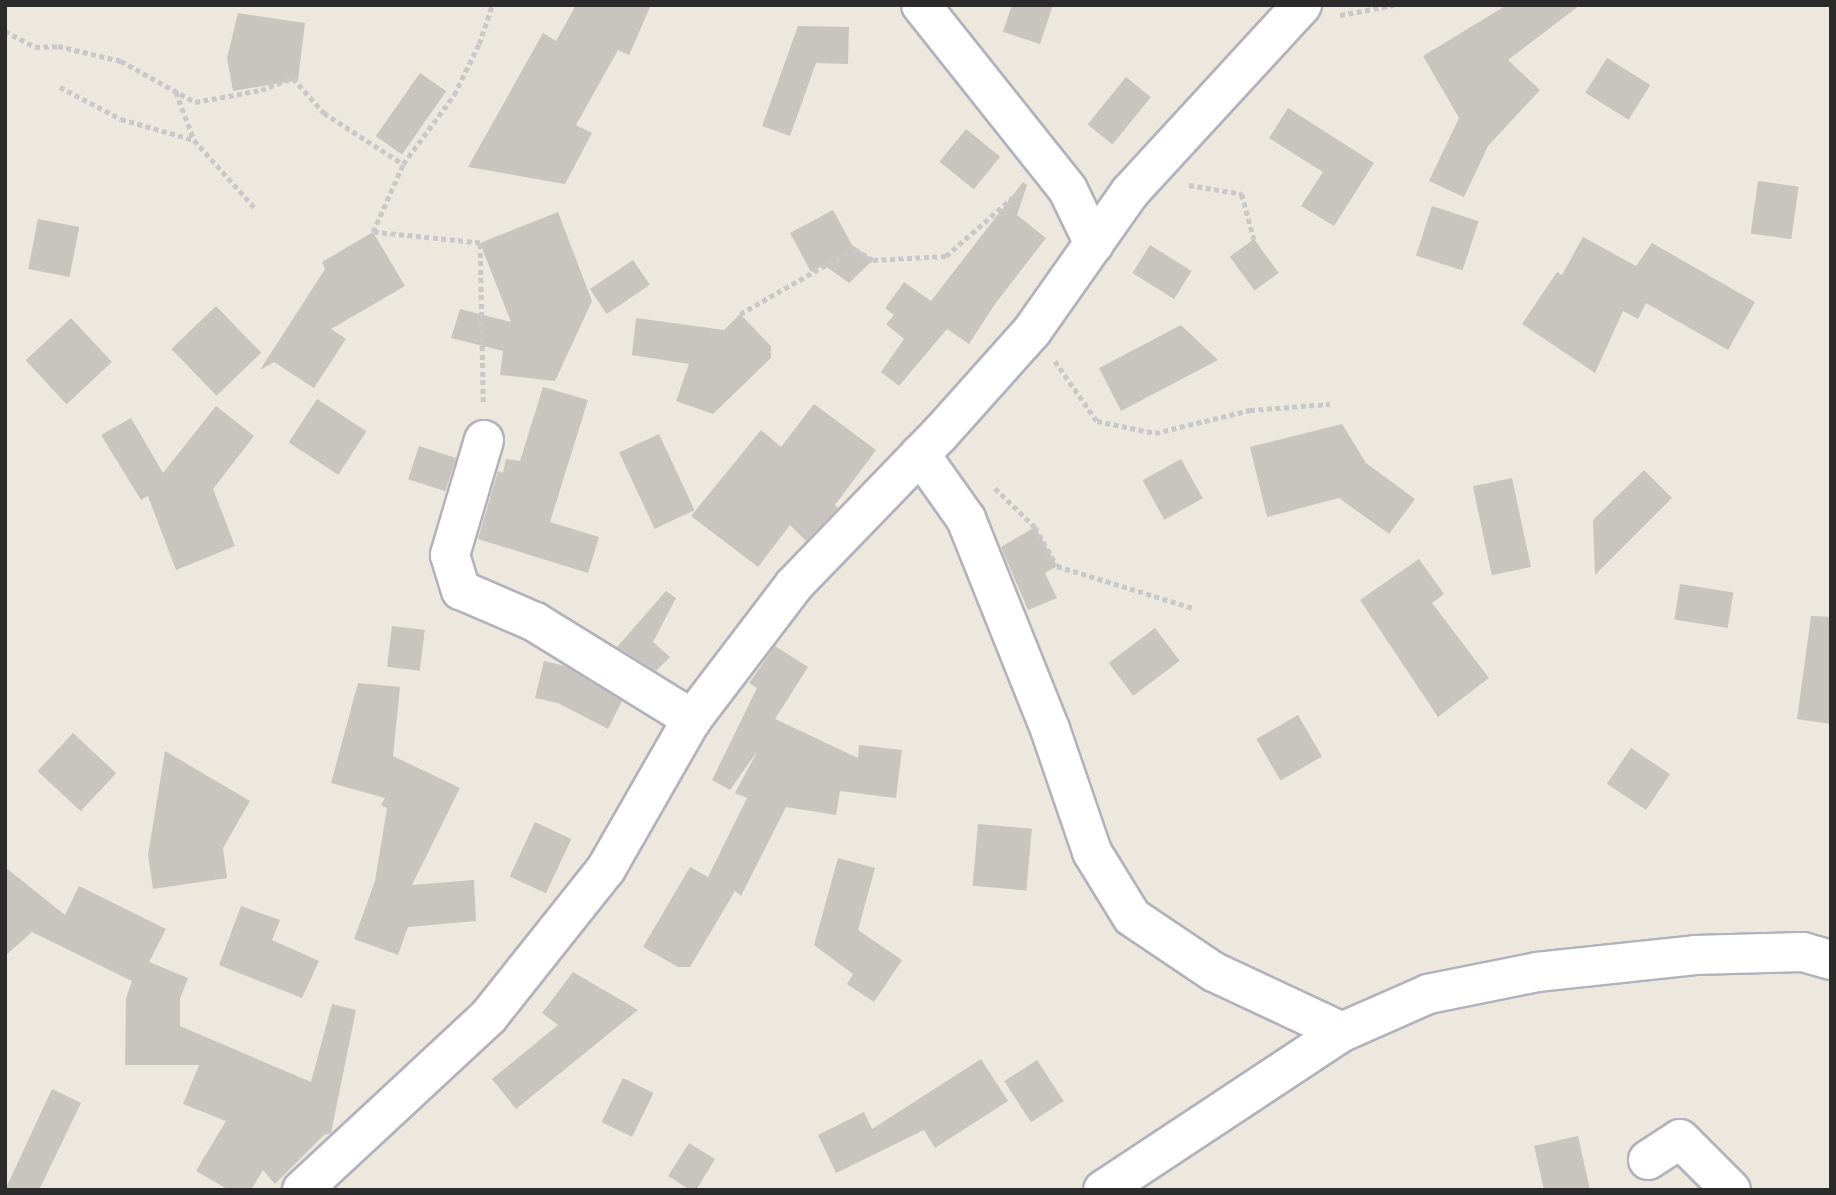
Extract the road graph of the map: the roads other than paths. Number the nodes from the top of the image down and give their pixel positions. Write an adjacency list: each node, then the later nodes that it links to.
1 (921, 5): 3 (street)
2 (1302, 5): 3 (street)
3 (1094, 244): 5 (street)
4 (484, 440): 6 (street)
5 (920, 454): 6 (street); 8 (street)
6 (692, 719): 10 (street)
7 (1831, 960): 8 (street)
8 (1342, 1032): 11 (street)
9 (1648, 1160): 12 (street)
10 (302, 1190)
11 (1103, 1190)
12 (1731, 1190)

